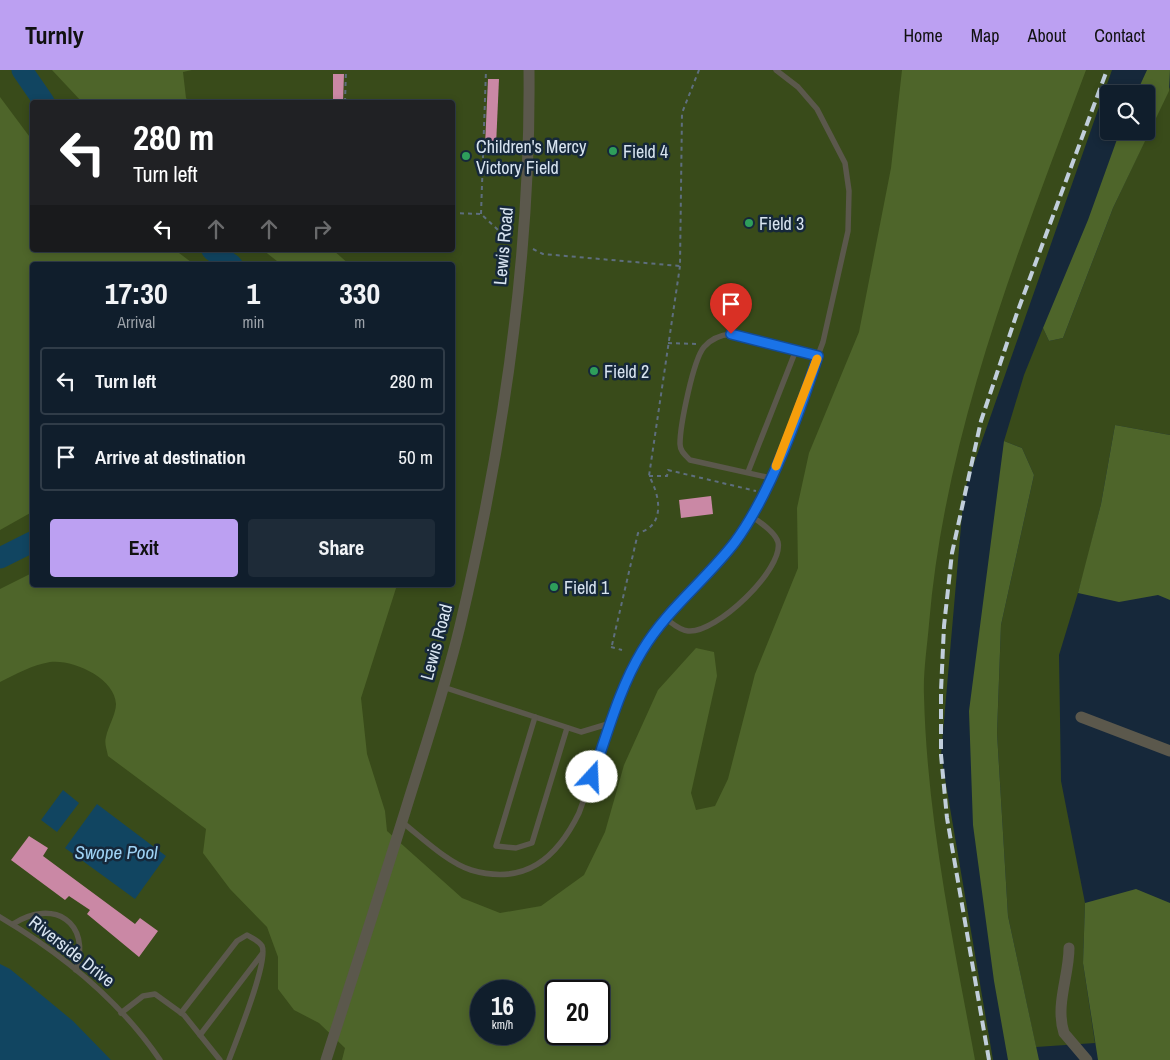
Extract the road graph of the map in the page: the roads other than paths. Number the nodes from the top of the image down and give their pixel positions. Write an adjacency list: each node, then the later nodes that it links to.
1 (530, 70): 9 (street, Lewis Road)
2 (776, 70): 4 (lane)
3 (796, 350): 4 (lane); 5 (lane); 5 (lane)
4 (818, 356): 6 (lane)
5 (748, 472): 6 (lane)
6 (772, 478): 7 (lane)
7 (751, 516): 8 (lane); 8 (lane)
8 (665, 618): 12 (lane)
9 (443, 687): 10 (lane); 15 (street, Lewis Road)
10 (535, 717): 13 (lane); 13 (lane)
11 (1081, 718): 14 (street)
12 (611, 723): 13 (lane); 15 (lane)
13 (567, 728)
14 (1170, 751)
15 (402, 822): 27 (street, Lewis Road)
16 (0, 917): 17 (lane, Riverside Drive)
17 (13, 924): 20 (lane, Riverside Drive); 20 (lane)
18 (1069, 948): 28 (street)
19 (264, 953): 22 (lane); 23 (lane); 26 (lane)
20 (76, 970): 21 (lane, Riverside Drive)
21 (121, 1013): 22 (lane); 24 (lane, Riverside Drive)
22 (181, 1013): 23 (lane)
23 (200, 1035): 25 (lane)
24 (160, 1060)
25 (220, 1060)
26 (229, 1060)
27 (326, 1060)
28 (1087, 1060)

